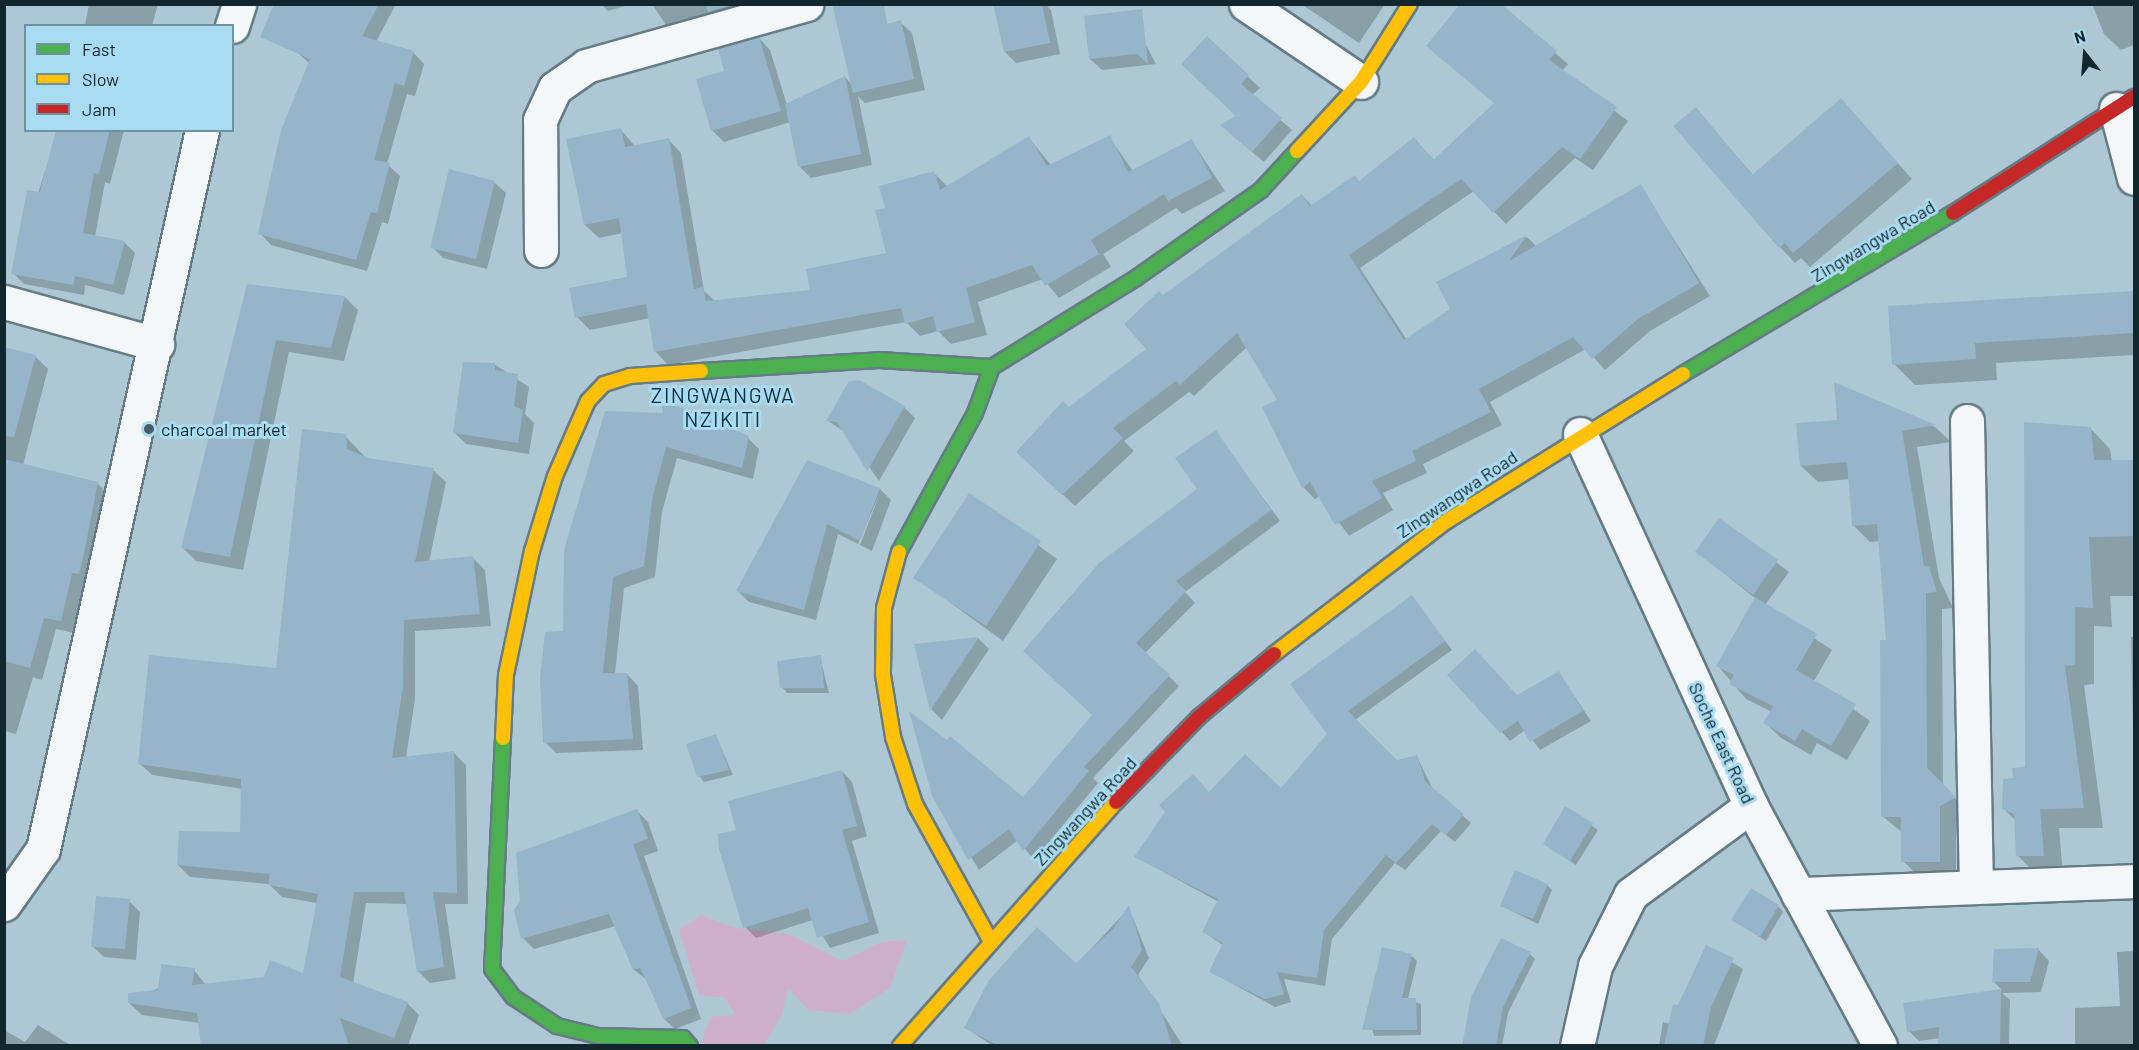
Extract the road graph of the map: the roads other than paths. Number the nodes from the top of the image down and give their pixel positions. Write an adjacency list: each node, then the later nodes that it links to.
1 (239, 4): 5 (street)
2 (806, 4): 10 (street)
3 (1246, 4): 6 (street)
4 (1410, 4): 6 (street)
5 (233, 24)
6 (1360, 82): 13 (street)
7 (2125, 103): 9 (street); 15 (street, Zingwangwa Road)
8 (202, 132): 12 (street)
9 (2134, 178)
10 (541, 250)
11 (4, 302): 12 (street)
12 (157, 344): 20 (street)
13 (992, 367): 21 (street); 22 (street)
14 (1967, 421): 18 (street)
15 (1580, 434): 16 (street, Soche East Road); 21 (street, Zingwangwa Road)
16 (1751, 806): 19 (street, Soche East Road); 24 (street)
17 (2134, 881): 18 (street)
18 (1976, 884): 19 (street)
19 (1798, 894): 25 (street, Soche East Road)
20 (4, 904)
21 (990, 940): 23 (street, Zingwangwa Road)
22 (690, 1046)
23 (900, 1046)
24 (1576, 1046)
25 (1880, 1046)

